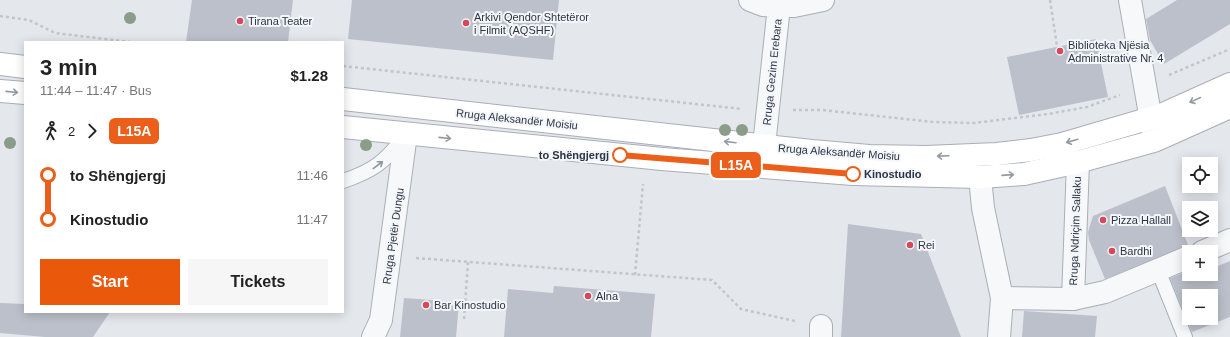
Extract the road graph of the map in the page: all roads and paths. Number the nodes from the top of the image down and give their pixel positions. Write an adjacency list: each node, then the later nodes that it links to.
1 (750, 0): 5 (street, Rruga Gezim Erebara)
2 (823, 0): 5 (street)
3 (1050, 0): 8 (path)
4 (1130, 0): 16 (street)
5 (778, 6): 20 (street, Rruga Gezim Erebara)
6 (0, 16): 7 (path)
7 (121, 41)
8 (1057, 46)
9 (0, 64): 10 (main road)
10 (24, 67)
11 (1230, 84): 16 (main road, Rruga Aleksandër Moisiu, one-way to 16)
12 (0, 91): 13 (main road, one-way to 13)
13 (24, 94)
14 (344, 99): 20 (main road, Rruga Aleksandër Moisiu, one-way to 14)
15 (1230, 107): 19 (main road, Rruga Aleksandër Moisiu)
16 (1151, 118): 19 (street); 20 (main road, Rruga Aleksandër Moisiu, one-way to 20)
17 (344, 127): 18 (main road, Rruga Aleksandër Moisiu)
18 (406, 134): 20 (main road, Rruga Aleksandër Moisiu, one-way to 20); 24 (lane, one-way to 18); 27 (street, Rruga Pjetër Dungu)
19 (1154, 141): 21 (main road, Rruga Aleksandër Moisiu)
20 (763, 156): 22 (main road, Rruga Aleksandër Moisiu)
21 (1078, 162): 22 (main road, Rruga Aleksandër Moisiu, one-way to 21); 33 (street, Rruga Ndriçim Sallaku)
22 (980, 177): 32 (street)
23 (644, 179): 31 (path)
24 (344, 181)
25 (1230, 240): 26 (street)
26 (1218, 245)
27 (390, 256): 29 (path); 36 (street, Rruga Pjetër Dungu)
28 (1182, 260): 30 (street, Rruga Ndriçim Sallaku)
29 (468, 262): 31 (path); 34 (path)
30 (1158, 270): 33 (street, Rruga Ndriçim Sallaku); 38 (lane)
31 (635, 275): 35 (path)
32 (1002, 298): 33 (street, Rruga Ndriçim Sallaku); 37 (street)
33 (1073, 299)
34 (464, 319)
35 (821, 331)
36 (373, 337)
37 (999, 337)
38 (1185, 337)

